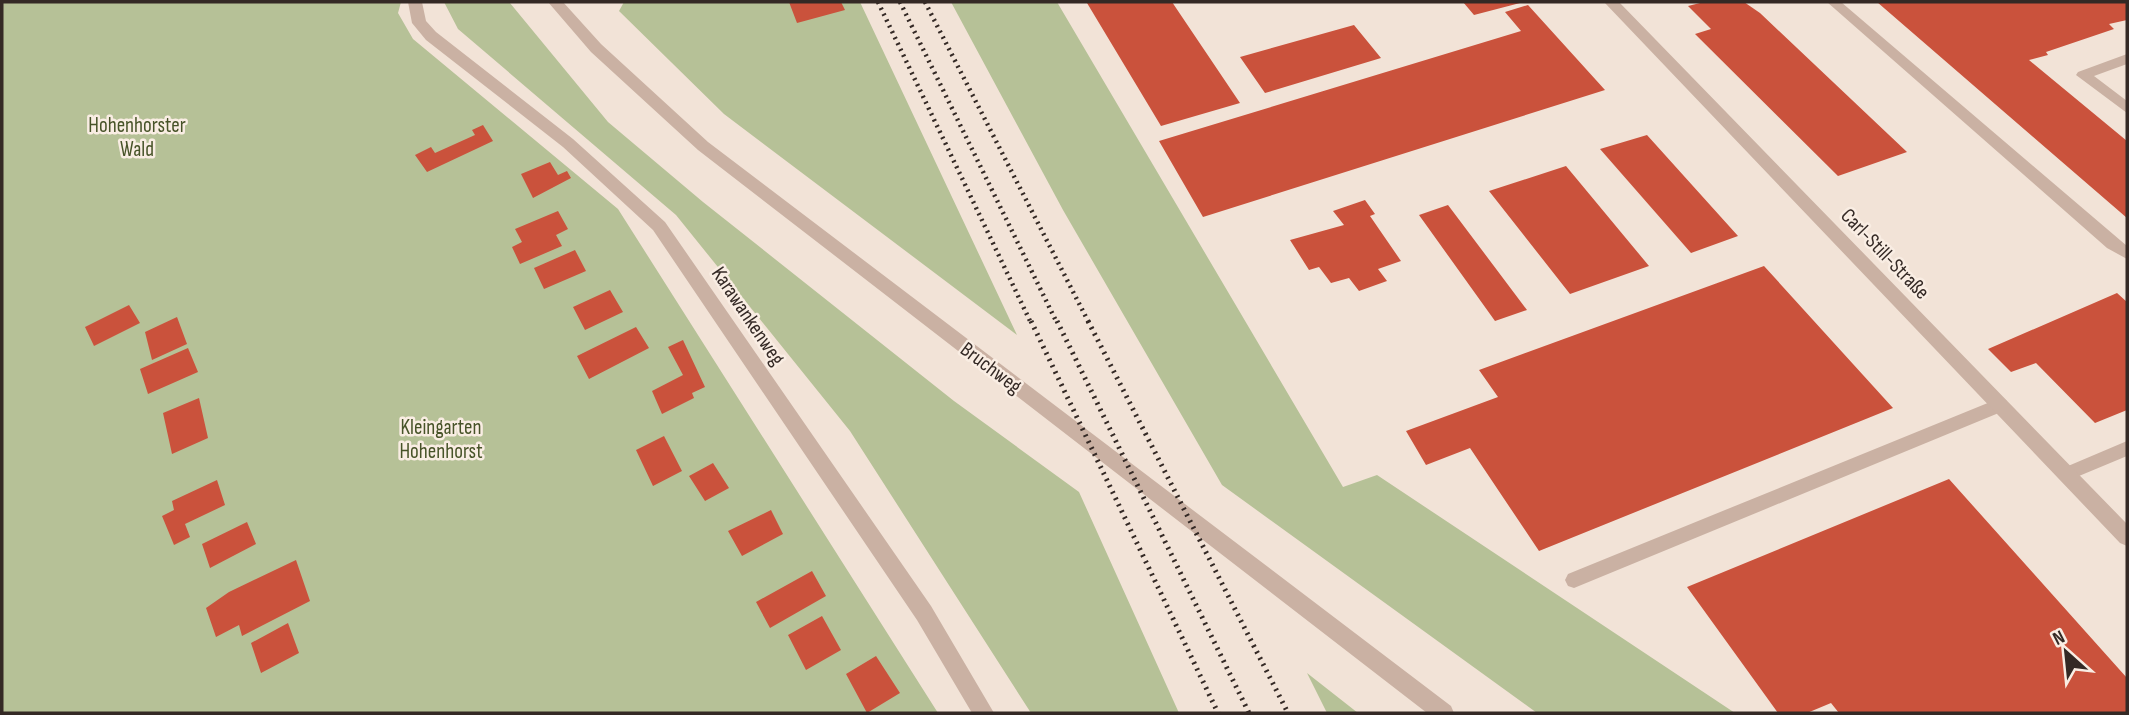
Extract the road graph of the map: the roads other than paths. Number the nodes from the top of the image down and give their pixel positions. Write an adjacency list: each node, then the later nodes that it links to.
1 (415, 2): 13 (street, Karawankenweg)
2 (555, 2): 14 (street, Bruchweg)
3 (1611, 2): 8 (street, Carl-Still-Straße)
4 (1833, 2): 7 (lane)
5 (2127, 59): 6 (lane)
6 (2127, 108)
7 (2127, 253)
8 (2000, 405): 10 (street, Carl-Still-Straße); 12 (lane)
9 (2127, 448): 10 (lane)
10 (2067, 474): 11 (street, Carl-Still-Straße)
11 (2127, 537)
12 (1574, 580)
13 (984, 713)
14 (1444, 713)

